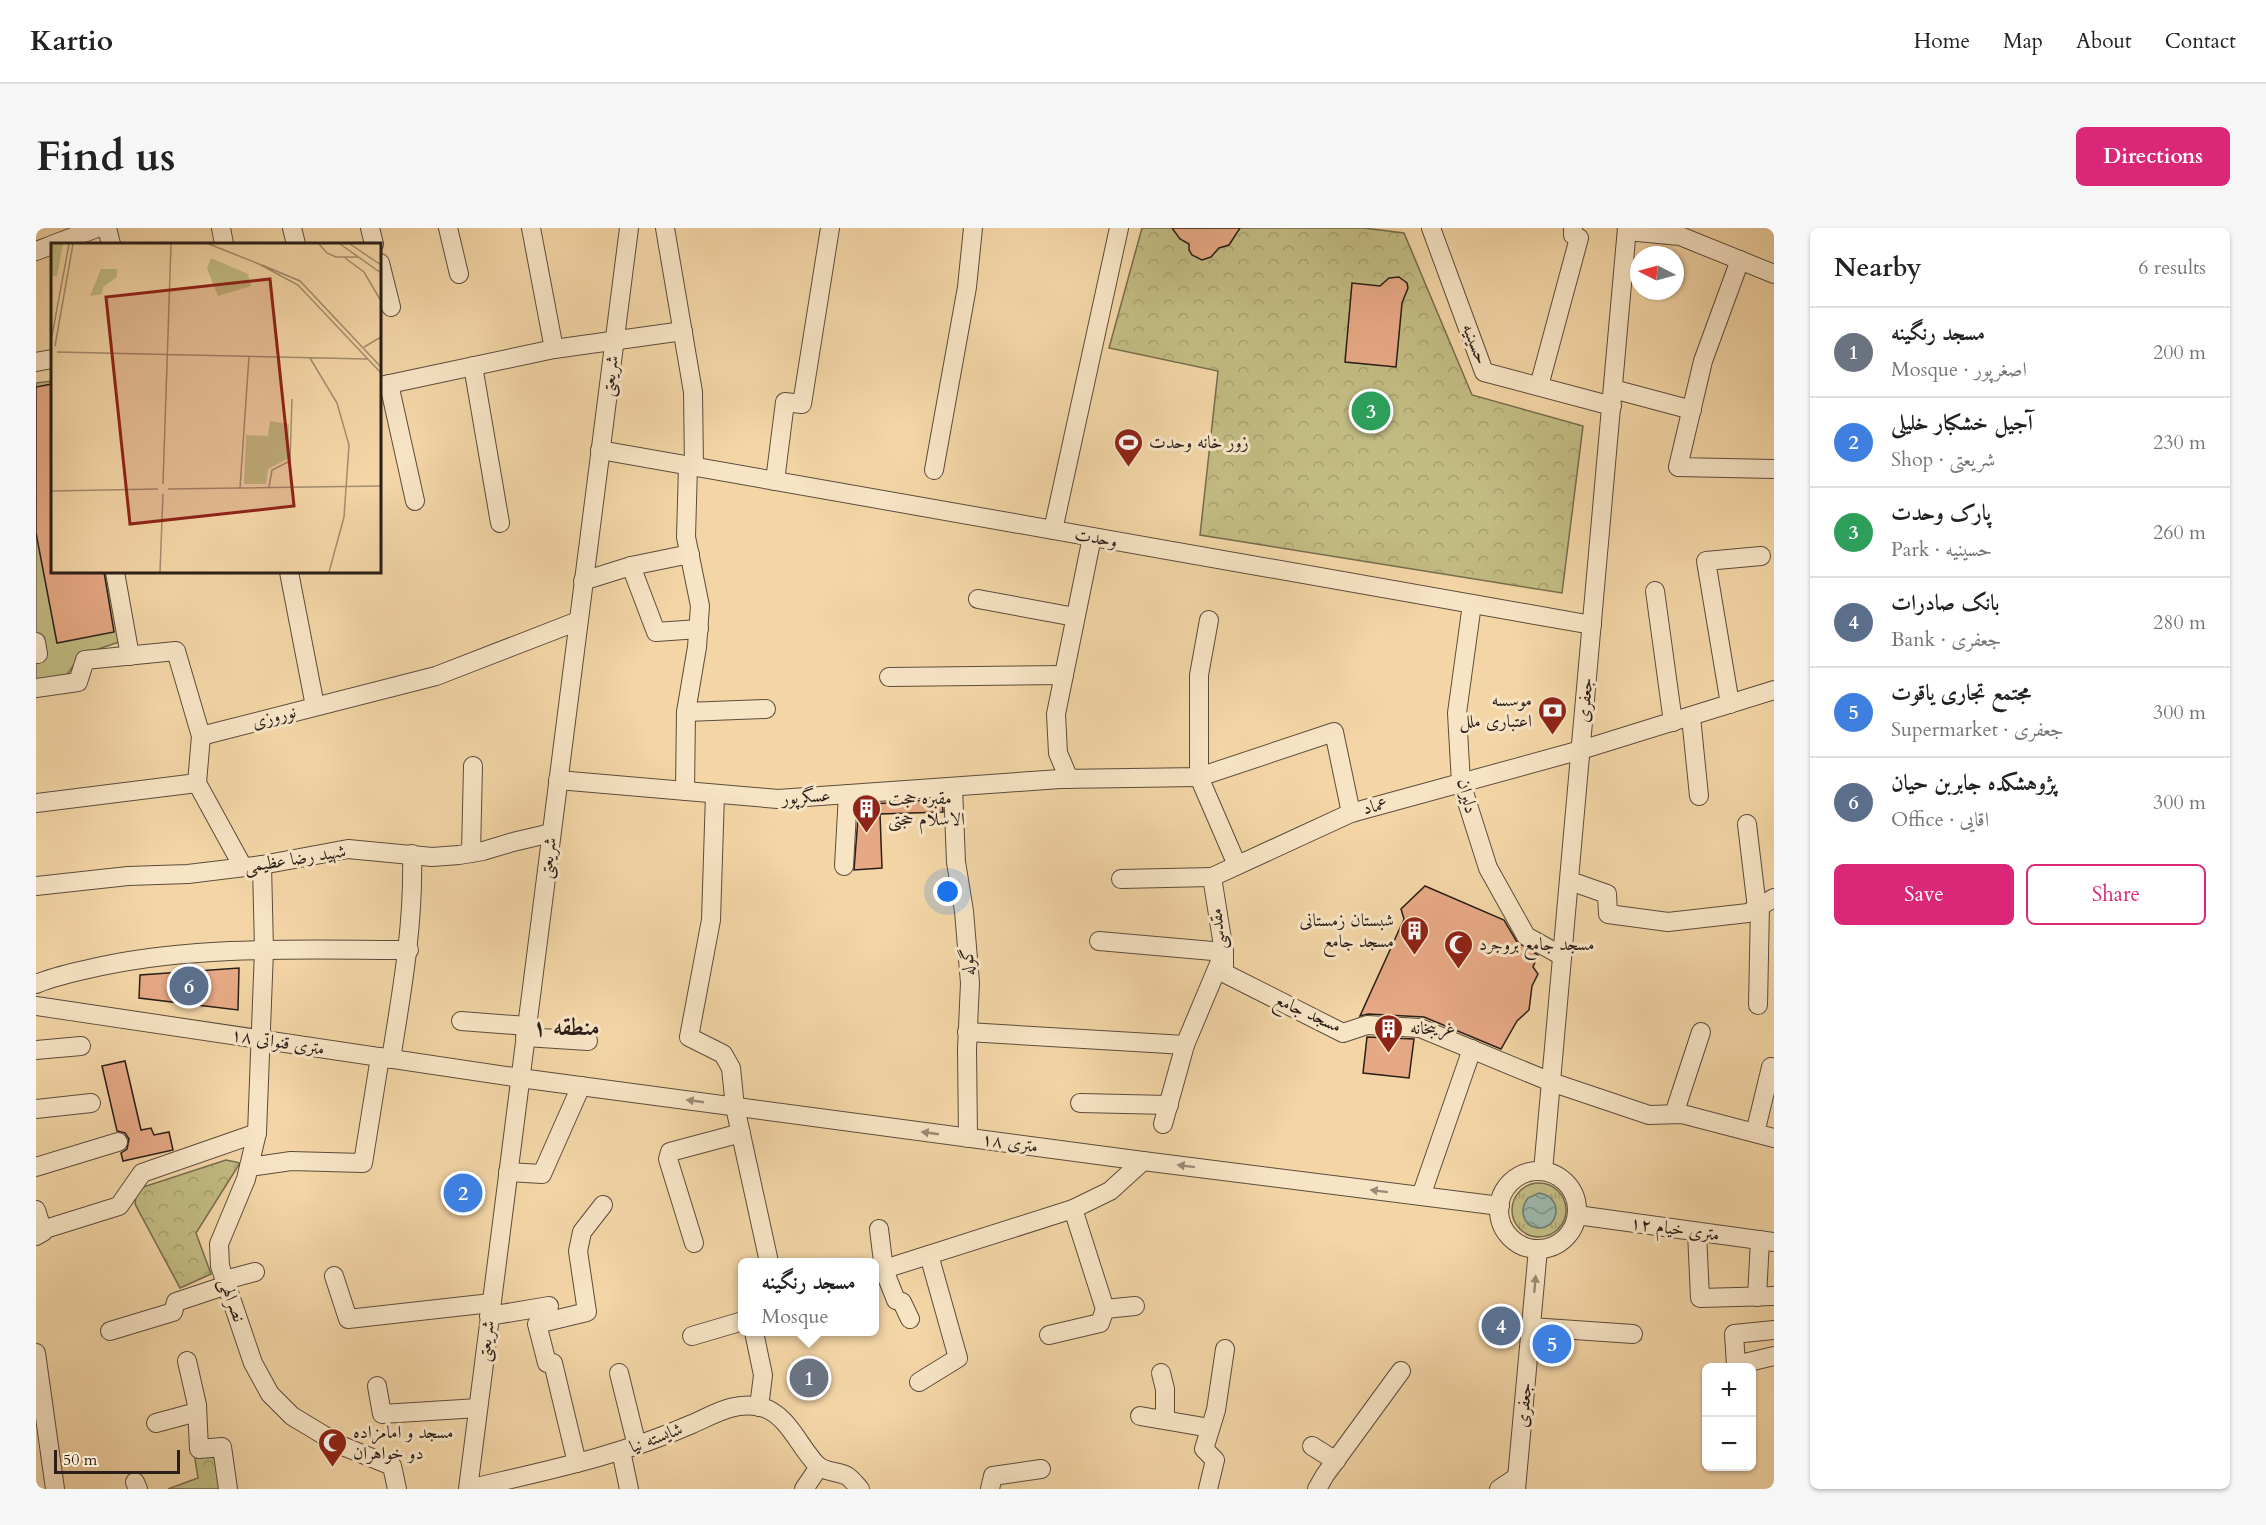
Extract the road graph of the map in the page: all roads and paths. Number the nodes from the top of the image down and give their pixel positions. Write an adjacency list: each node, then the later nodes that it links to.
1 (97, 228): 16 (street)
2 (107, 228): 17 (street)
3 (221, 228): 18 (street)
4 (292, 228): 19 (street)
5 (370, 228): 20 (street)
6 (448, 228): 23 (street)
7 (531, 228): 28 (street)
8 (629, 228): 27 (street, شریعتی)
9 (665, 228): 26 (street)
10 (830, 228): 40 (street)
11 (973, 228): 39 (street)
12 (1119, 228): 43 (street)
13 (1431, 228): 33 (street, حسینیه)
14 (1574, 228): 33 (street)
15 (1627, 229): 21 (street); 34 (street, جعفری)
16 (58, 243)
17 (111, 243)
18 (224, 243)
19 (296, 243)
20 (374, 243)
21 (1740, 260): 24 (street); 35 (street)
22 (381, 267): 25 (street)
23 (459, 274)
24 (1774, 274)
25 (391, 307)
26 (683, 331): 27 (street); 37 (street)
27 (614, 339): 28 (street); 36 (street, شریعتی)
28 (554, 349): 31 (street)
29 (51, 359): 30 (street)
30 (36, 362)
31 (473, 366): 32 (street); 42 (street)
32 (384, 385): 41 (street)
33 (1539, 386): 34 (street, حسینیه)
34 (1612, 398): 35 (street, حسینیه); 57 (street, جعفری)
35 (1692, 410): 38 (street)
36 (600, 450): 37 (street, وحدت); 50 (street, شریعتی)
37 (691, 466): 40 (street, وحدت); 45 (street)
38 (1774, 469)
39 (934, 470)
40 (775, 481): 43 (street, وحدت)
41 (415, 501)
42 (500, 523)
43 (1053, 530): 44 (street, وحدت)
44 (1092, 537): 53 (street, وحدت); 54 (street)
45 (690, 554): 47 (street); 58 (street)
46 (1761, 556): 64 (street)
47 (631, 566): 50 (street); 58 (street)
48 (115, 573): 59 (street)
49 (289, 573): 65 (street)
50 (583, 581): 56 (street, شریعتی)
51 (1655, 591): 69 (street)
52 (978, 599): 54 (street)
53 (1472, 604): 57 (street, وحدت); 77 (street, دلیران)
54 (1075, 617): 60 (street)
55 (1209, 620): 73 (street)
56 (578, 621): 65 (street, نوروزی); 75 (street, شریعتی)
57 (1592, 625): 71 (street, جعفری)
58 (699, 629): 67 (street)
59 (130, 656): 62 (street); 70 (street)
60 (1064, 675): 61 (street); 74 (street)
61 (889, 677)
62 (36, 688)
63 (1774, 690): 64 (street, عماد)
64 (1730, 704): 68 (street, عماد)
65 (315, 706): 70 (street, نوروزی)
66 (766, 709): 67 (street)
67 (686, 712): 79 (street)
68 (1691, 717): 69 (street, عماد); 82 (street)
69 (1673, 722): 71 (street, عماد)
70 (201, 736): 76 (street)
71 (1581, 750): 77 (street, عماد); 95 (street, جعفری)
72 (473, 766): 87 (street)
73 (1199, 777): 74 (street, عسگرپور); 84 (street, عماد); 90 (street)
74 (1069, 779): 78 (street, عسگرپور)
75 (558, 780): 79 (street, عسگرپور); 86 (street, شریعتی)
76 (197, 783): 83 (street); 92 (street)
77 (1461, 783): 84 (street, عماد); 102 (street, دلیران)
78 (953, 787): 81 (street, عسگرپور); 108 (street, گوله)
79 (685, 791): 80 (street, عسگرپور)
80 (715, 794): 81 (street, عسگرپور); 124 (street)
81 (848, 794): 91 (street)
82 (1699, 796)
83 (36, 802)
84 (1351, 813): 90 (street)
85 (1747, 824): 97 (street)
86 (551, 833): 87 (street, شهید رضا عظیمی); 107 (street, شریعتی)
87 (471, 853): 88 (street, شهید رضا عظیمی)
88 (412, 854): 89 (street, شهید رضا عظیمی); 100 (street)
89 (262, 865): 92 (street, شهید رضا عظیمی); 99 (street, نصرالهی)
90 (1237, 865): 93 (street)
91 (844, 866)
92 (243, 867): 96 (street, شهید رضا عظیمی)
93 (1212, 877): 94 (street); 101 (street, مقدسی)
94 (1121, 879)
95 (1570, 881): 97 (street); 102 (street, جعفری)
96 (36, 886)
97 (1764, 904): 104 (street)
98 (1099, 941): 101 (street)
99 (264, 950): 100 (street); 103 (street); 110 (street, نصرالهی)
100 (409, 950): 116 (street)
101 (1224, 951): 112 (street, مقدسی); 114 (street, مسجد جامع)
102 (1562, 956): 119 (street, جعفری)
103 (36, 984)
104 (1758, 1005)
105 (36, 1006): 110 (street, ۱۸ متری قنواتی)
106 (461, 1021): 107 (street)
107 (526, 1031): 111 (street); 118 (street, شریعتی)
108 (968, 1032): 112 (street); 131 (street, گوله)
109 (1701, 1032): 126 (street)
110 (262, 1040): 116 (street, ۱۸ متری قنواتی); 128 (street, نصرالهی)
111 (588, 1041)
112 (1185, 1045): 123 (street, مقدسی)
113 (81, 1046): 115 (street)
114 (1472, 1049): 119 (street, مسجد جامع); 139 (street)
115 (36, 1050)
116 (385, 1058): 118 (street, ۱۸ متری قنواتی); 136 (street)
117 (1771, 1067): 130 (street)
118 (520, 1078): 120 (street, ۱۸ متری); 137 (street, شریعتی)
119 (1551, 1082): 126 (street, مسجد جامع); 138 (street, جعفری)
120 (581, 1086): 124 (street, ۱۸ متری, one-way to 120); 137 (street)
121 (91, 1103): 125 (street)
122 (1080, 1103): 123 (street)
123 (1168, 1105): 127 (street, مقدسی)
124 (735, 1107): 129 (street); 131 (street, ۱۸ متری, one-way to 124)
125 (36, 1108)
126 (1674, 1114): 130 (street, مسجد جامع)
127 (1163, 1124)
128 (257, 1132): 136 (street, نصرالهی); 147 (street)
129 (741, 1133): 149 (street); 152 (street)
130 (1755, 1133): 132 (street, مسجد جامع)
131 (968, 1138): 134 (street, ۱۸ متری)
132 (1774, 1138)
133 (118, 1142): 135 (street)
134 (1143, 1161): 139 (street, ۱۸ متری, one-way to 134); 142 (street)
135 (36, 1167)
136 (249, 1167): 156 (street, نصرالهی)
137 (508, 1172): 161 (street, شریعتی)
138 (1543, 1172): 141 (street); 144 (street)
139 (1421, 1196): 141 (street, ۱۸ متری)
140 (603, 1205): 190 (street)
141 (1500, 1206): 150 (street)
142 (1074, 1209): 151 (street); 160 (street)
143 (36, 1210): 147 (street)
144 (1577, 1215): 146 (street, ۱۲ متری خیام); 150 (street)
145 (879, 1229): 153 (street)
146 (1697, 1232): 148 (street, ۱۲ متری خیام); 157 (street)
147 (39, 1233)
148 (1767, 1241): 157 (street)
149 (694, 1244)
150 (1538, 1249): 164 (street, جعفری, one-way to 150)
151 (929, 1255): 153 (street); 178 (street)
152 (768, 1258)
153 (879, 1271): 162 (street)
154 (255, 1272): 156 (street)
155 (334, 1276): 161 (street)
156 (226, 1282): 166 (street); 197 (street, نصرالهی)
157 (1766, 1296)
158 (549, 1306): 161 (street)
159 (1135, 1306): 160 (street)
160 (1105, 1309): 168 (street)
161 (490, 1310): 181 (street, شریعتی)
162 (910, 1319)
163 (738, 1322): 169 (street)
164 (1531, 1327): 167 (street); 194 (street, جعفری)
165 (1774, 1330): 173 (street)
166 (110, 1331)
167 (1633, 1334)
168 (1049, 1335)
169 (692, 1336)
170 (755, 1336): 180 (street)
171 (1225, 1349): 186 (street)
172 (36, 1353): 195 (street)
173 (1774, 1356)
174 (187, 1360): 182 (street)
175 (1401, 1371): 189 (street)
176 (620, 1373): 188 (street)
177 (1161, 1373): 184 (street)
178 (919, 1382)
179 (377, 1386): 181 (street)
180 (759, 1407): 188 (street, شایسته نیا); 191 (street)
181 (478, 1408): 198 (street, شریعتی)
182 (197, 1412): 185 (street); 196 (street)
183 (1140, 1416): 184 (street)
184 (1164, 1420): 186 (street)
185 (156, 1423)
186 (1210, 1428): 203 (street)
187 (1312, 1446): 189 (street)
188 (629, 1449): 190 (street, شایسته نیا); 199 (street)
189 (1336, 1461): 204 (street)
190 (577, 1463): 193 (street, شایسته نیا)
191 (819, 1467): 200 (street); 201 (street)
192 (1041, 1469): 202 (street)
193 (531, 1482): 198 (street, شایسته نیا)
194 (1517, 1483): 205 (street)
195 (55, 1489)
196 (228, 1489)
197 (397, 1489)
198 (468, 1489)
199 (629, 1489)
200 (804, 1489)
201 (860, 1489)
202 (990, 1489)
203 (1208, 1489)
204 (1317, 1489)
205 (1499, 1489)

